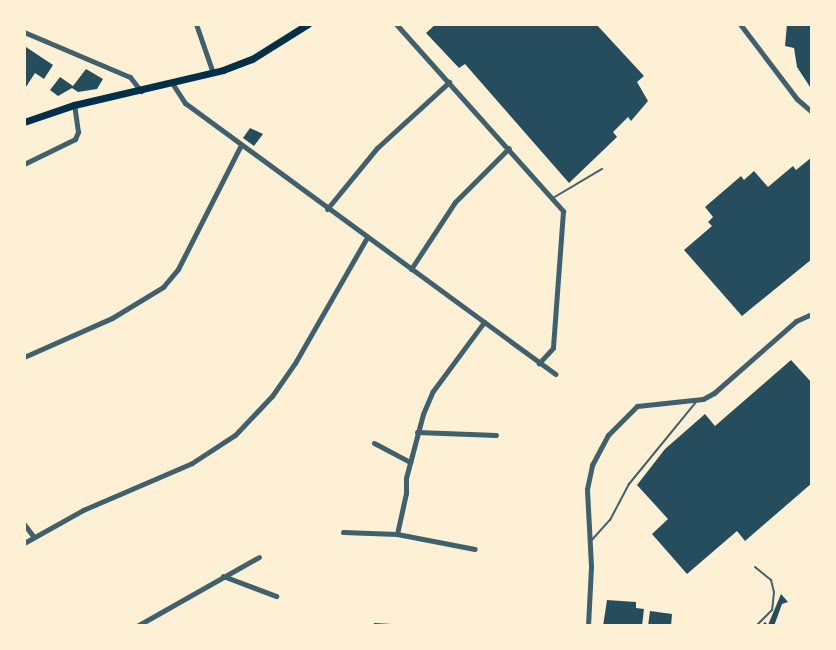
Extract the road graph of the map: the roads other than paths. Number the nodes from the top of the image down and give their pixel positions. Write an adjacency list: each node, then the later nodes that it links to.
1 (196, 24): 6 (street)
2 (309, 24): 6 (main road)
3 (396, 24): 8 (street)
4 (740, 24): 11 (street)
5 (24, 32): 9 (street)
6 (213, 73): 7 (main road)
7 (172, 82): 9 (main road); 13 (street)
8 (449, 82): 14 (street); 18 (street)
9 (141, 91): 10 (main road)
10 (74, 105): 12 (main road); 15 (street)
11 (812, 112)
12 (24, 122)
13 (241, 145): 18 (street); 23 (street)
14 (509, 148): 17 (street); 20 (street)
15 (24, 164)
16 (602, 169): 17 (lane)
17 (553, 198): 24 (street)
18 (327, 209): 19 (street)
19 (366, 239): 20 (street); 34 (street)
20 (411, 270): 22 (street)
21 (812, 314): 26 (street)
22 (484, 322): 24 (street); 27 (street)
23 (24, 357)
24 (540, 363): 25 (street)
25 (555, 374)
26 (696, 400): 35 (lane); 35 (street)
27 (417, 432): 28 (street); 30 (street)
28 (496, 435)
29 (374, 444): 30 (street)
30 (410, 462): 33 (street)
31 (24, 524): 34 (street)
32 (343, 532): 33 (street)
33 (397, 534): 37 (street)
34 (33, 536): 36 (street)
35 (590, 542): 43 (street)
36 (24, 543)
37 (475, 549)
38 (259, 557): 40 (street)
39 (755, 567): 44 (lane)
40 (223, 576): 41 (street); 42 (street)
41 (276, 596)
42 (137, 626)
43 (588, 626)
44 (756, 626)

